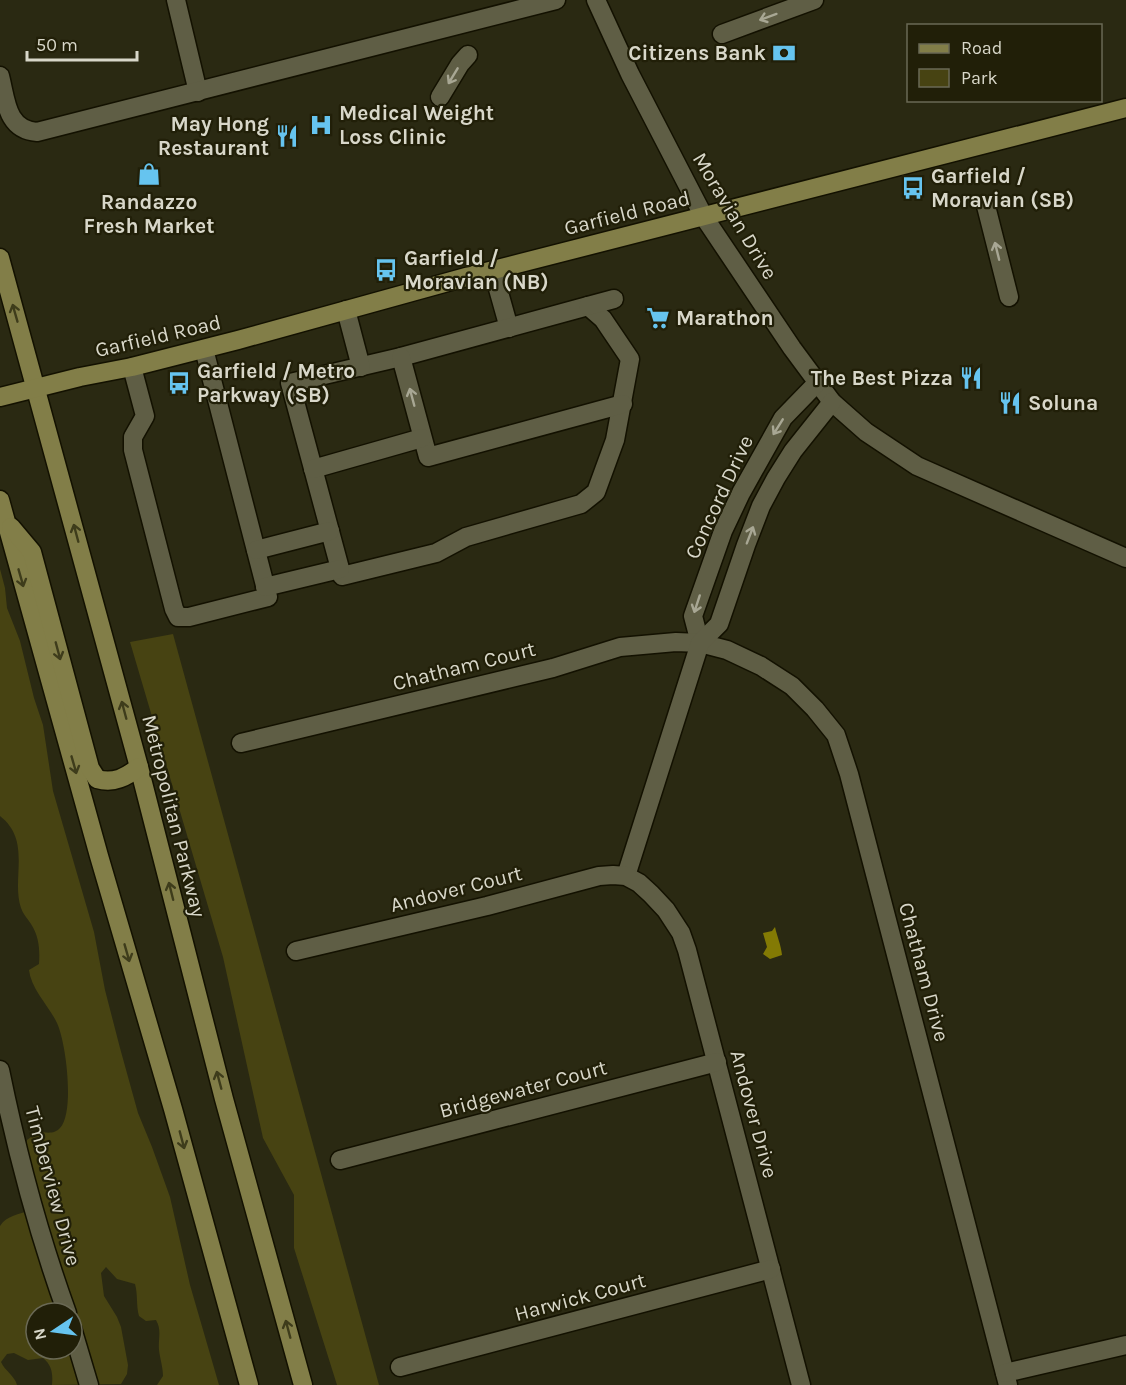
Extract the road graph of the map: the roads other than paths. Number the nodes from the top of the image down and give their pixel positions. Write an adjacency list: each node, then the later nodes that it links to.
1 (176, 0): 8 (street)
2 (556, 0): 8 (street)
3 (596, 0): 12 (street, Moravian Drive)
4 (814, 0): 5 (street, one-way to 5)
5 (722, 34)
6 (468, 55): 9 (street, one-way to 9)
7 (0, 76): 8 (street)
8 (198, 92)
9 (440, 98)
10 (1126, 108): 12 (main road, Garfield Road)
11 (986, 206): 15 (street, one-way to 11)
12 (704, 216): 14 (main road, Garfield Road); 24 (street, Moravian Drive)
13 (0, 258): 25 (main road, Metropolitan Parkway, one-way to 13)
14 (493, 271): 18 (main road, Garfield Road); 19 (street)
15 (1009, 297)
16 (614, 299): 17 (street)
17 (588, 306): 19 (street); 28 (street)
18 (346, 310): 20 (main road, Garfield Road); 23 (street)
19 (509, 328): 21 (street)
20 (204, 349): 22 (main road, Garfield Road); 34 (street)
21 (401, 357): 23 (street); 29 (street, one-way to 21)
22 (132, 367): 25 (main road, Garfield Road); 37 (street)
23 (361, 367): 30 (street)
24 (816, 384): 27 (street, Moravian Drive); 38 (street, Concord Drive, one-way to 38)
25 (36, 388): 26 (main road, Garfield Road); 40 (main road, Metropolitan Parkway, one-way to 25)
26 (0, 397)
27 (832, 402): 35 (street, Moravian Drive); 38 (street, Concord Drive, one-way to 27)
28 (623, 404): 29 (street); 36 (street)
29 (422, 438): 30 (street)
30 (313, 469): 33 (street)
31 (0, 500): 32 (main road)
32 (6, 521): 40 (main road, one-way to 40); 53 (main road, one-way to 53)
33 (330, 531): 34 (street); 36 (street)
34 (256, 550): 37 (street)
35 (1126, 558)
36 (340, 569): 37 (street)
37 (265, 587)
38 (700, 643): 39 (street, Chatham Court); 41 (street, Concord Drive); 51 (street, Chatham Drive)
39 (241, 743)
40 (139, 767): 54 (main road, Metropolitan Parkway, one-way to 40)
41 (626, 876): 42 (street, Andover Court); 43 (street, Andover Drive)
42 (296, 951)
43 (717, 1062): 45 (street, Bridgewater Court); 46 (street, Andover Drive)
44 (0, 1070): 47 (street, Timberview Drive)
45 (340, 1160)
46 (771, 1269): 50 (street, Harwick Court); 55 (street, Andover Drive)
47 (63, 1301)
48 (1126, 1345): 51 (street)
49 (82, 1361): 52 (street)
50 (400, 1367)
51 (1006, 1379)
52 (89, 1385)
53 (249, 1385)
54 (303, 1385)
55 (801, 1385)

